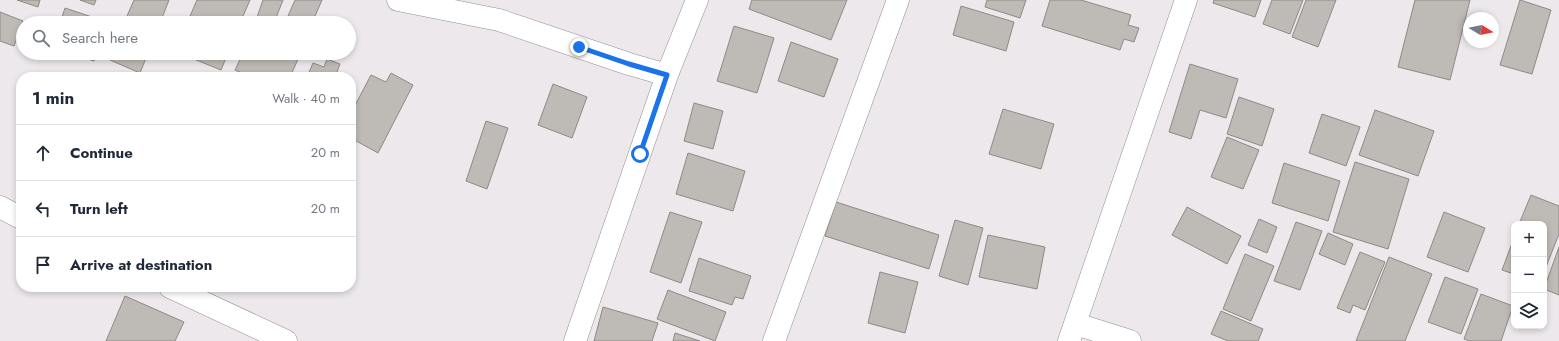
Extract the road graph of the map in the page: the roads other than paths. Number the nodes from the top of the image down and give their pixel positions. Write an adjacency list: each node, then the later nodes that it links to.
1 (398, 0): 5 (street)
2 (696, 0): 5 (street)
3 (898, 0): 12 (street)
4 (1186, 0): 9 (street)
5 (667, 75): 11 (street)
6 (0, 208): 7 (street)
7 (16, 216)
8 (181, 292): 10 (street)
9 (1072, 332): 13 (street)
10 (286, 341)
11 (575, 341)
12 (774, 341)
13 (1130, 341)

